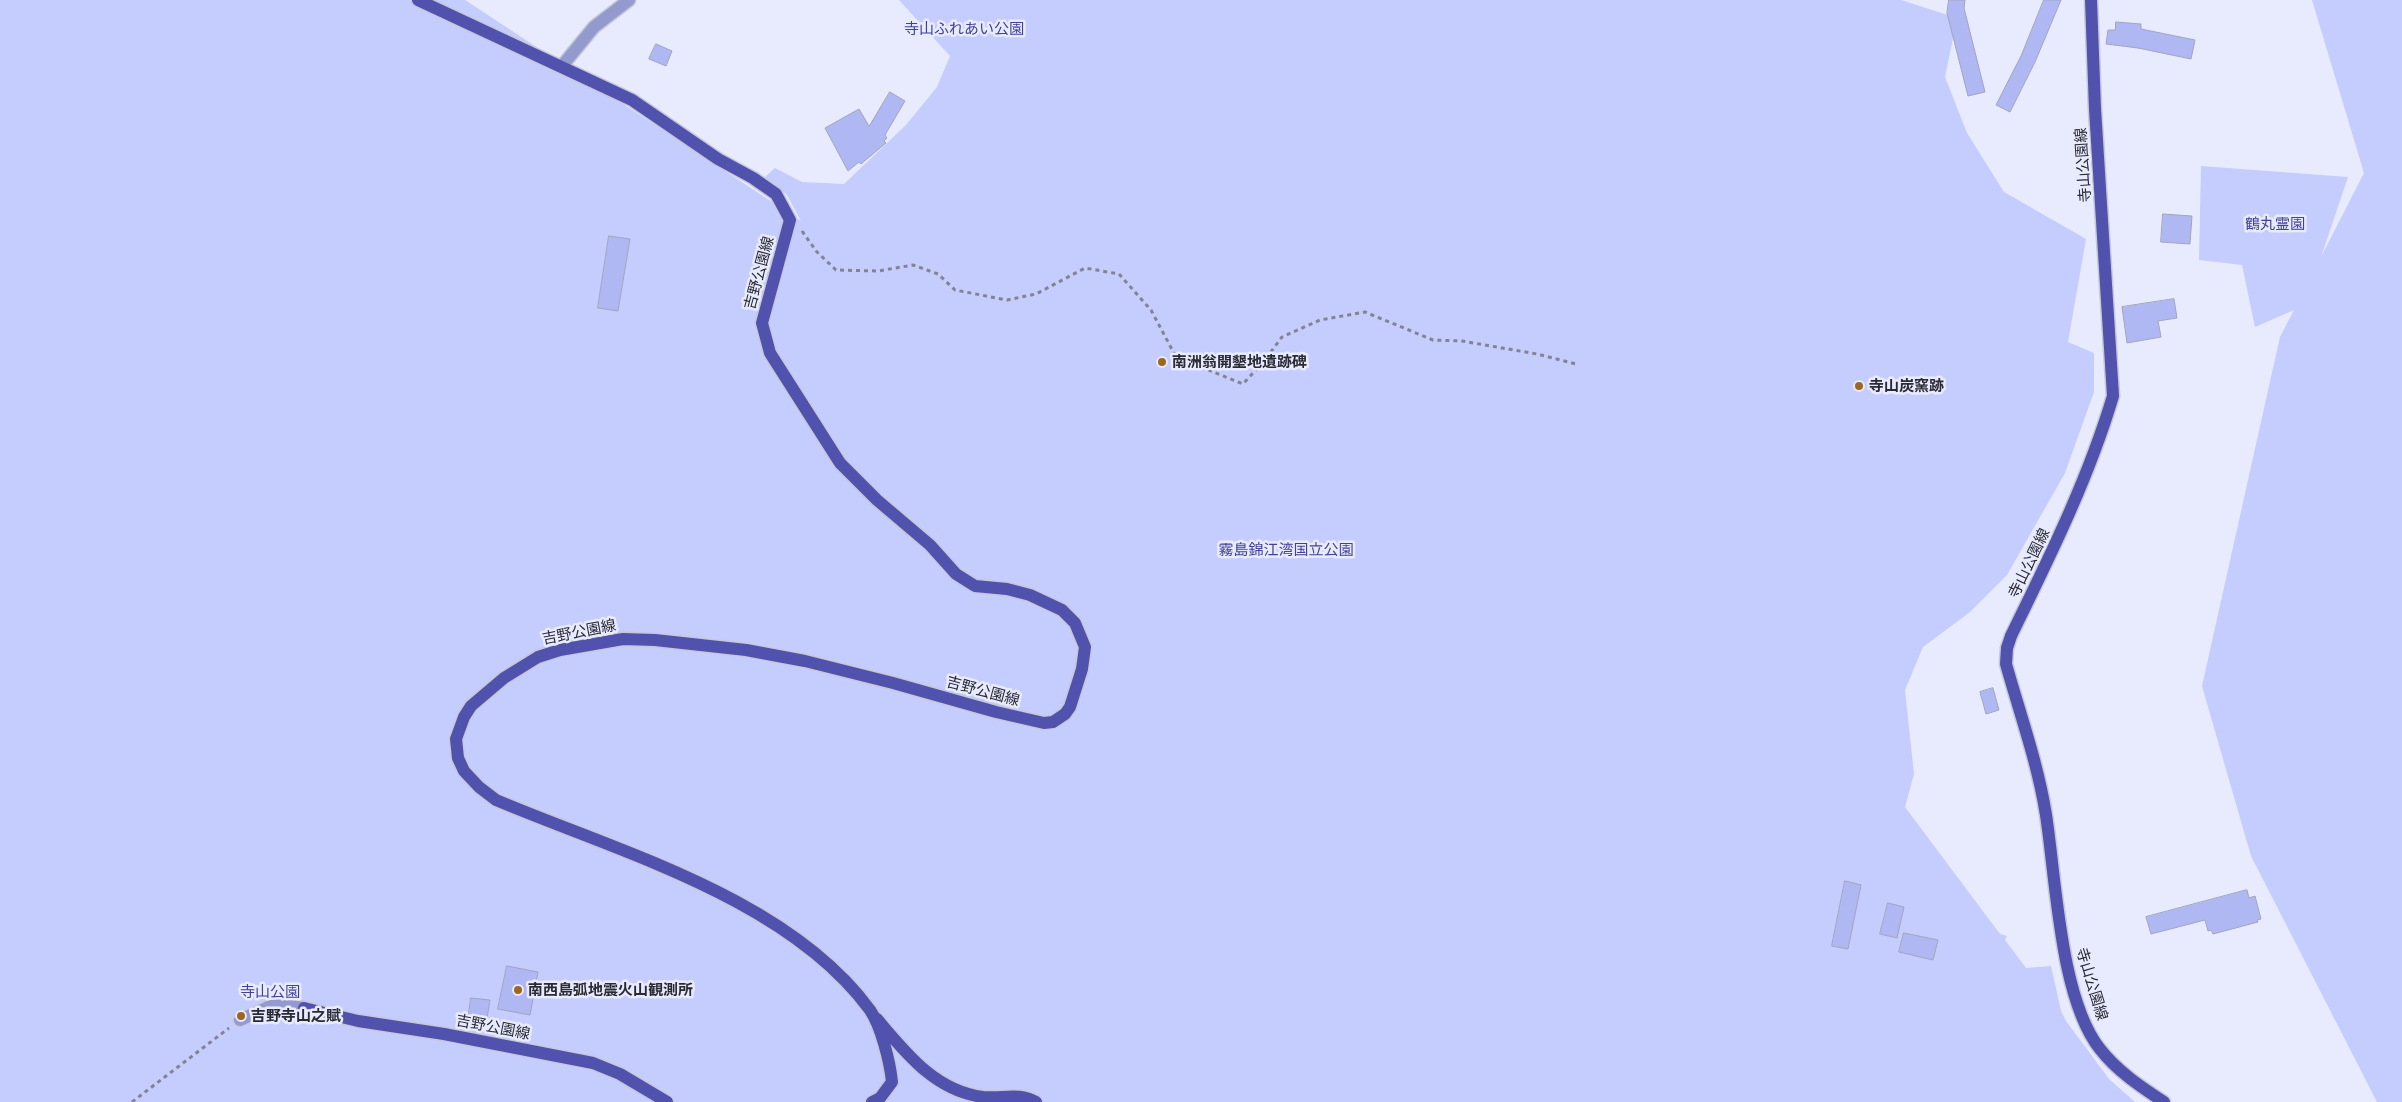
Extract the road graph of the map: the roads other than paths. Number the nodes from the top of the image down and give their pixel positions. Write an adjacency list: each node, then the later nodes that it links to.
1 (418, 0): 4 (main road, 吉野公園線)
2 (628, 0): 4 (street)
3 (2091, 0): 11 (main road, 寺山公園線)
4 (562, 66): 6 (main road, 吉野公園線)
5 (304, 1008): 7 (street); 8 (main road, 吉野公園線)
6 (871, 1011): 9 (main road, 吉野公園線); 10 (main road)
7 (240, 1020)
8 (667, 1102)
9 (872, 1102)
10 (1036, 1102)
11 (2164, 1102)

